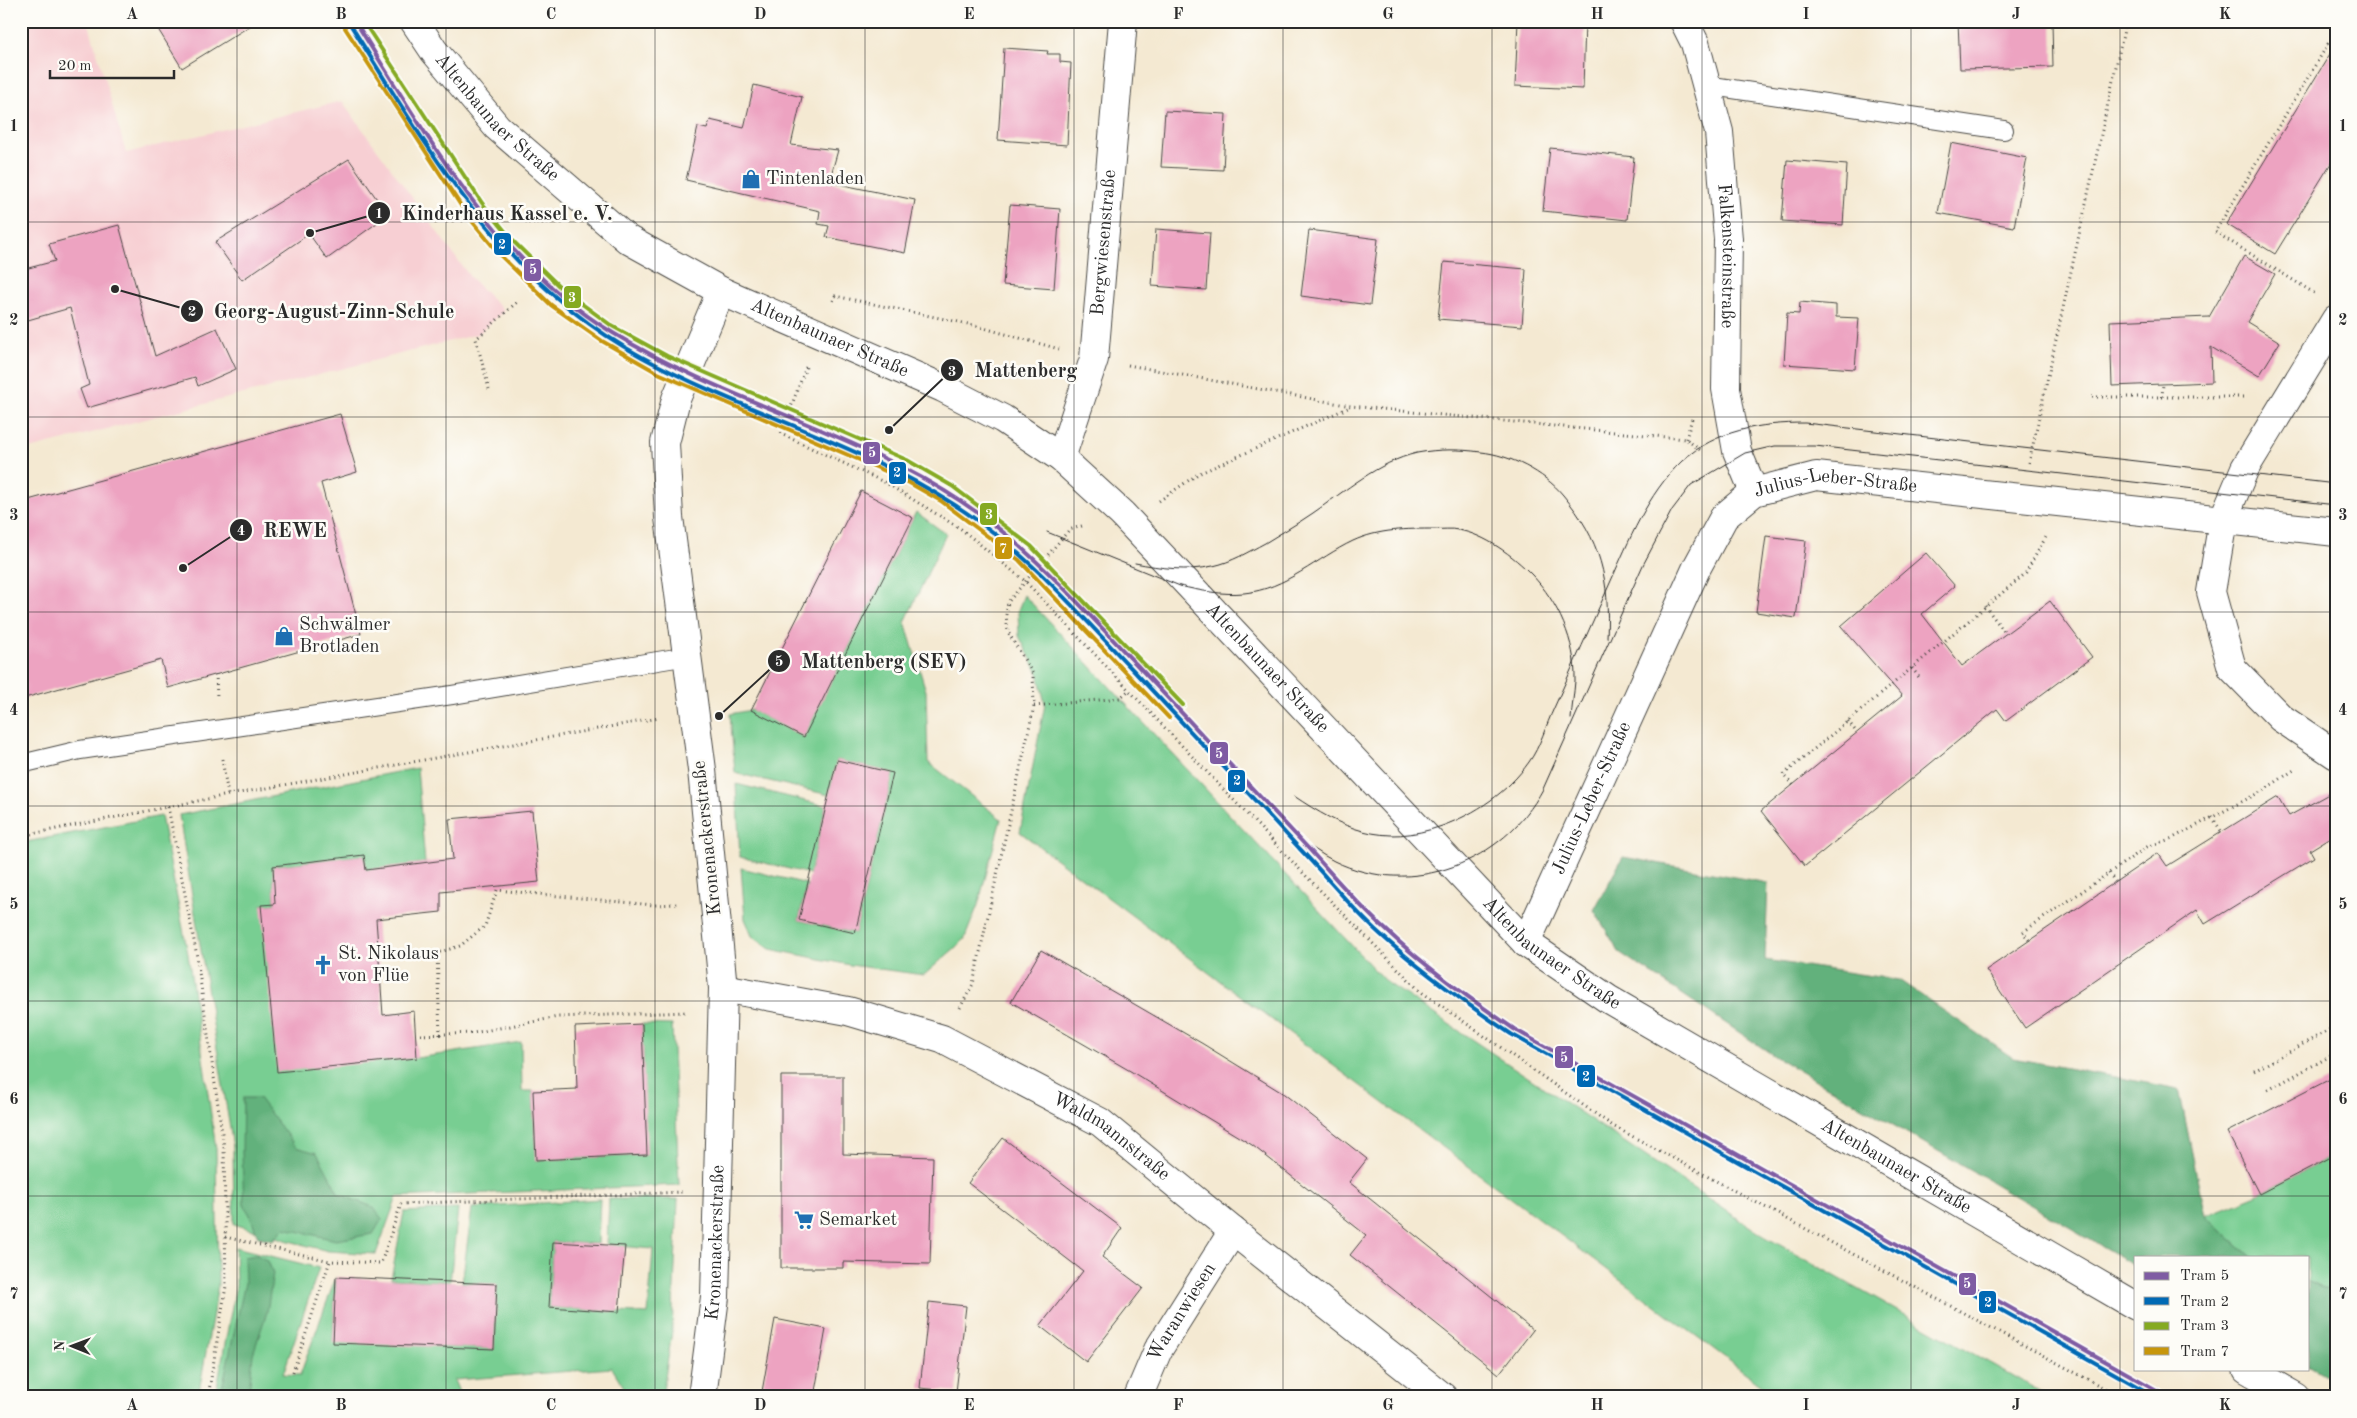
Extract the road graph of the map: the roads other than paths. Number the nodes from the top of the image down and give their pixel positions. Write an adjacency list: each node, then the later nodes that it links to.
1 (414, 21): 6 (street, Altenbaunaer Straße)
2 (1123, 21): 8 (street, Bergwiesenstraße)
3 (1684, 21): 4 (street, Falkensteinstraße)
4 (1706, 85): 5 (lane); 9 (street, Falkensteinstraße)
5 (2004, 130)
6 (721, 291): 8 (street, Altenbaunaer Straße); 12 (street, Kronenackerstraße)
7 (2336, 319): 10 (street)
8 (1061, 458): 15 (street, Altenbaunaer Straße)
9 (1754, 492): 10 (street, Julius-Leber-Straße); 15 (street, Julius-Leber-Straße)
10 (2223, 520): 11 (street, Julius-Leber-Straße); 13 (street)
11 (2336, 532)
12 (688, 656): 14 (lane); 16 (street, Kronenackerstraße)
13 (2336, 755)
14 (21, 764)
15 (1526, 942): 18 (street, Altenbaunaer Straße)
16 (723, 1000): 17 (street, Waldmannstraße); 20 (street, Kronenackerstraße)
17 (1233, 1231): 21 (street, Waranwiesen); 22 (street, Waldmannstraße)
18 (2134, 1305)
19 (2249, 1370): 23 (street)
20 (702, 1397)
21 (1138, 1397)
22 (1443, 1397)
23 (2296, 1397)

